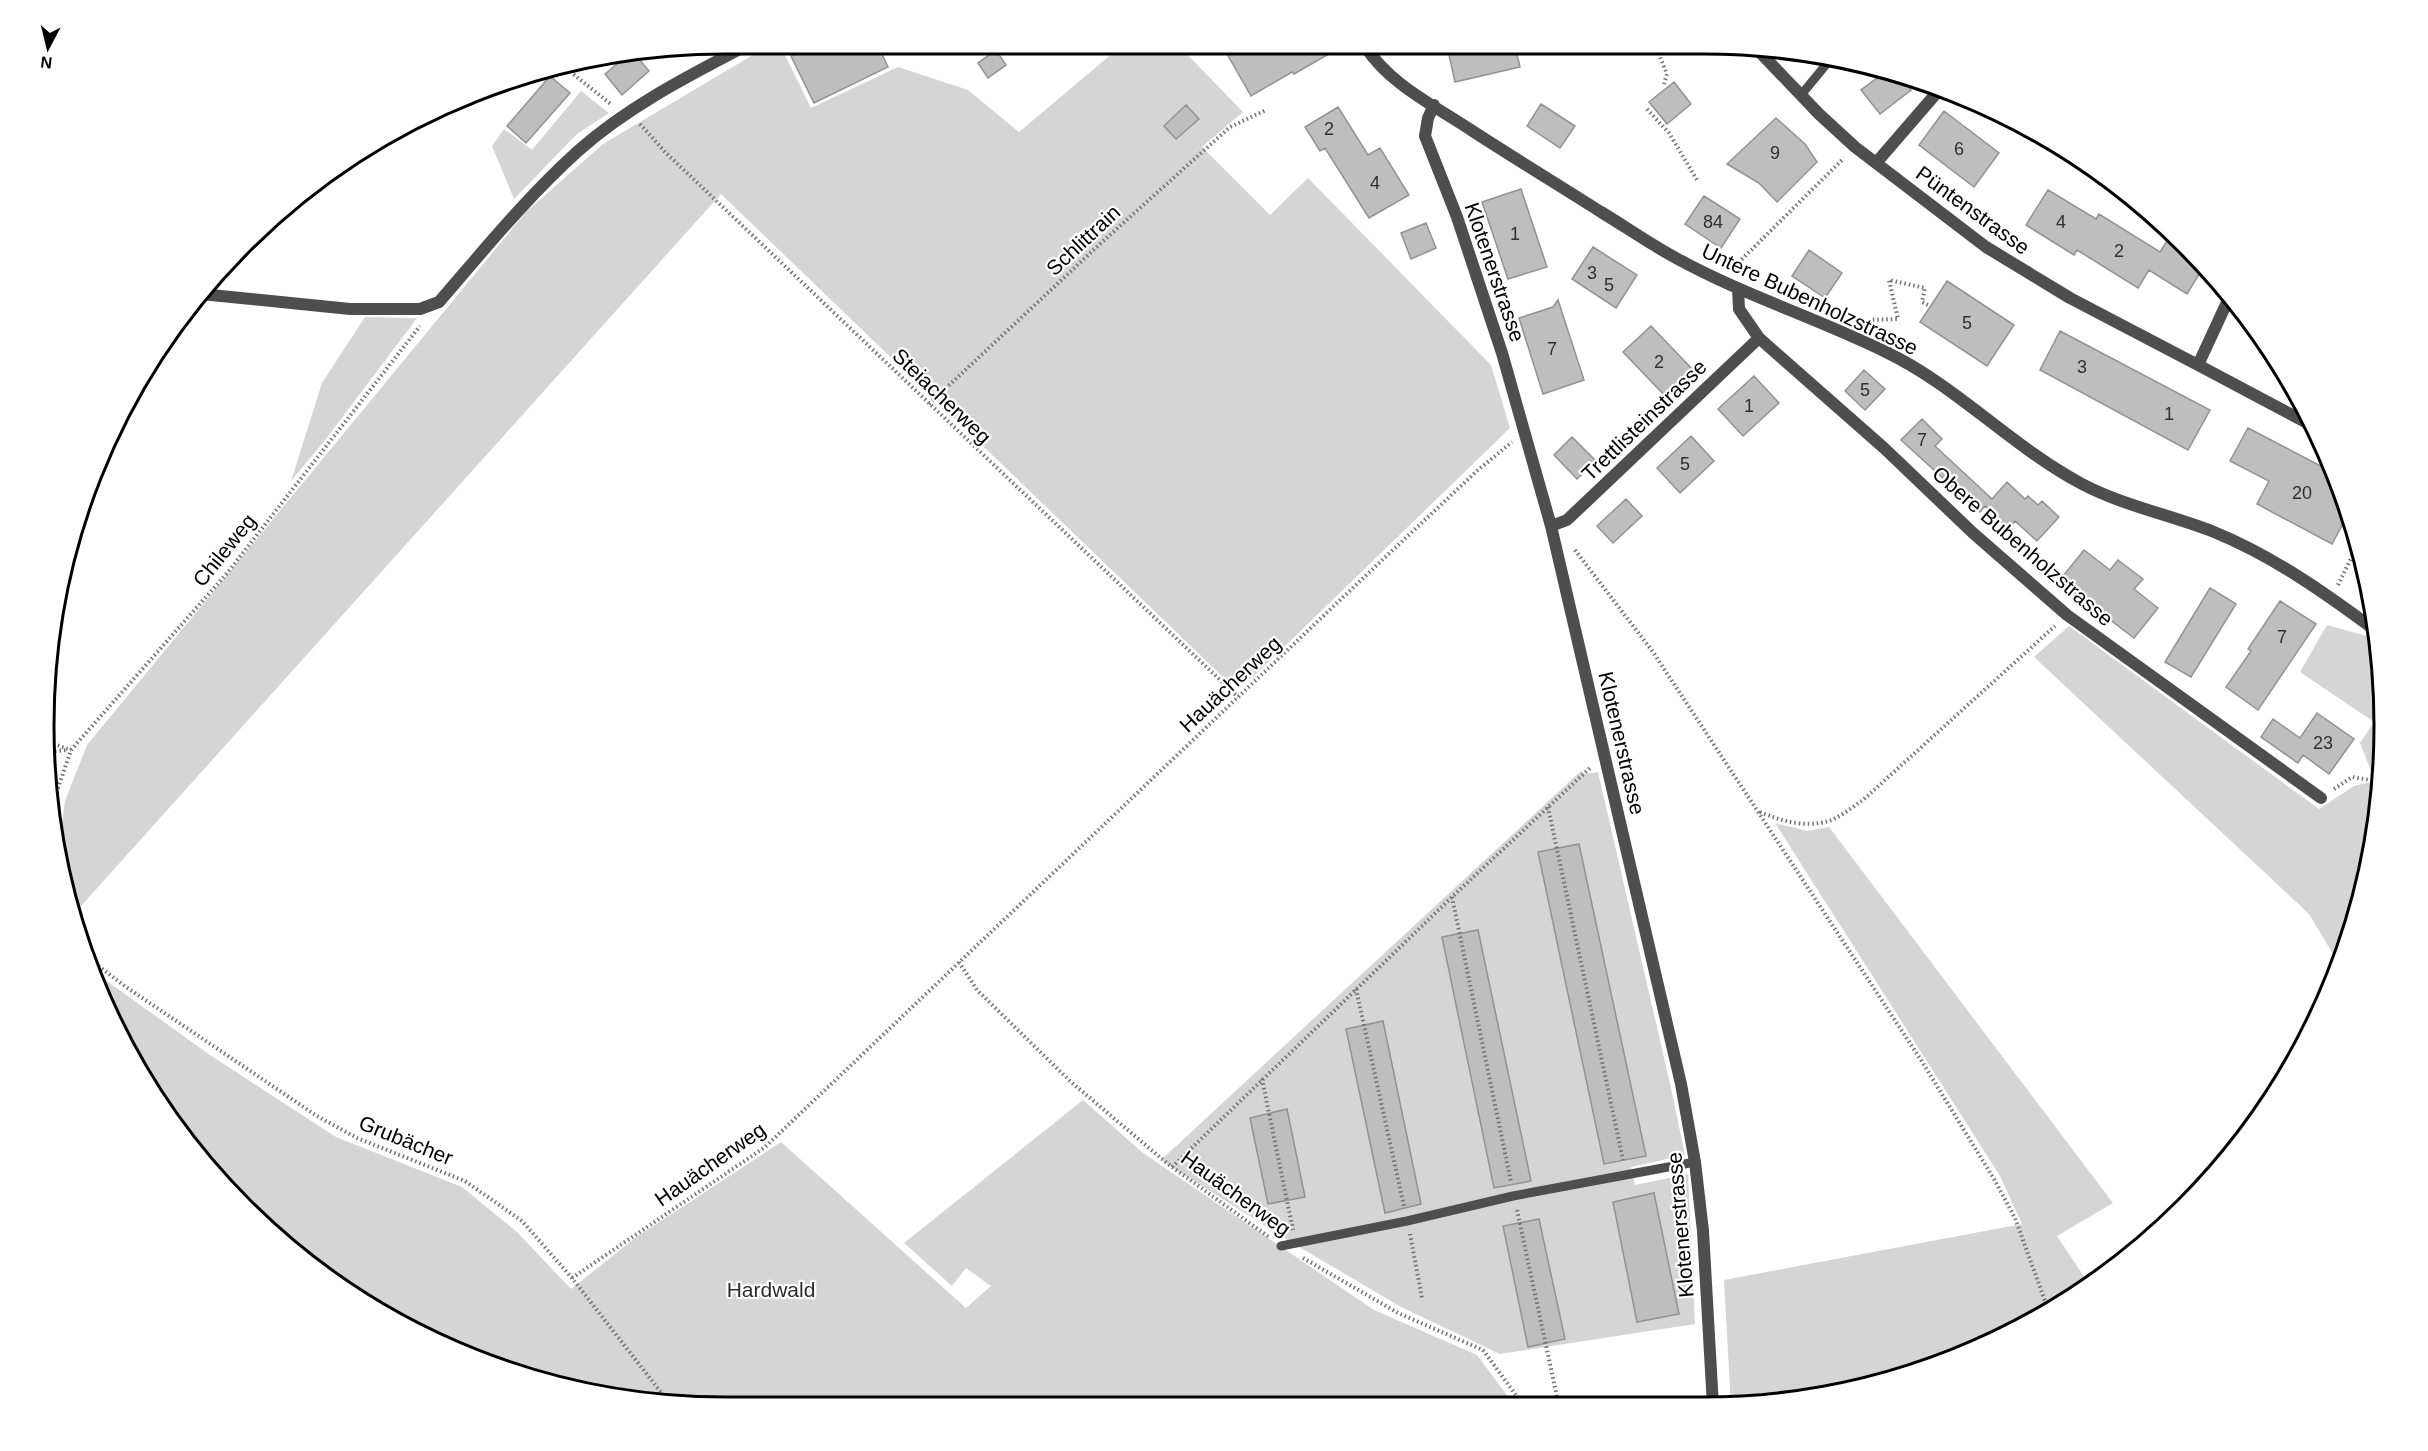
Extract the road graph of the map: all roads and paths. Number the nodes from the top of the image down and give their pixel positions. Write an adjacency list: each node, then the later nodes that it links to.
1 (730, 54): 13 (street)
2 (1371, 54): 10 (street, Untere Bubenholzstrasse)
3 (1659, 54): 7 (path)
4 (1765, 57): 8 (street, Püntenstrasse)
5 (1825, 66): 8 (lane)
6 (571, 73): 13 (path)
7 (1664, 84)
8 (1801, 95): 14 (street, Püntenstrasse)
9 (1933, 96): 14 (street)
10 (1434, 105): 17 (street, Untere Bubenholzstrasse); 28 (street, Klotenerstrasse)
11 (1647, 109): 16 (path)
12 (1266, 110): 26 (path, Schlittrain)
13 (629, 112): 20 (street); 26 (path, Steiacherweg)
14 (1876, 163): 25 (street, Püntenstrasse)
15 (1833, 169): 17 (path)
16 (1697, 180)
17 (1722, 280): 18 (street, Untere Bubenholzstrasse)
18 (1738, 288): 24 (street, Obere Bubenholzstrasse); 33 (street, Untere Bubenholzstrasse)
19 (211, 295): 20 (street)
20 (439, 302): 36 (path, Chileweg)
21 (1930, 306): 23 (path)
22 (2226, 306): 25 (street)
23 (1863, 326)
24 (1759, 338): 29 (street, Trettlisteinstrasse); 32 (street, Obere Bubenholzstrasse)
25 (2198, 365): 27 (street, Püntenstrasse)
26 (929, 404): 34 (path, Steiacherweg)
27 (2299, 418)
28 (1526, 436): 29 (street, Klotenerstrasse); 34 (path, Hauächerweg)
29 (1551, 526): 38 (street, Klotenerstrasse); 43 (path)
30 (2352, 556): 31 (path)
31 (2337, 587)
32 (2067, 615): 41 (street, Obere Bubenholzstrasse); 43 (path)
33 (2366, 623)
34 (1238, 697): 45 (path, Hauächerweg)
35 (54, 744): 36 (path)
36 (71, 750): 37 (path); 40 (path, Chileweg)
37 (55, 751)
38 (1605, 760): 42 (path); 49 (street, Klotenerstrasse)
39 (2372, 780): 41 (path)
40 (57, 790)
41 (2321, 798)
42 (1548, 806): 44 (path); 51 (path)
43 (1760, 812): 58 (path)
44 (1452, 897): 47 (path); 52 (path)
45 (959, 962): 50 (path, Hauächerweg); 56 (path, Hauächerweg)
46 (99, 967): 56 (path, Grubächer)
47 (1356, 989): 48 (path); 53 (path)
48 (1262, 1079): 50 (path); 54 (path)
49 (1695, 1162): 51 (lane); 62 (street, Klotenerstrasse)
50 (1172, 1167): 55 (path, Hauächerweg)
51 (1625, 1174): 52 (lane)
52 (1514, 1196): 53 (lane); 61 (path)
53 (1407, 1221): 54 (lane); 57 (path)
54 (1296, 1242): 55 (lane)
55 (1281, 1246): 60 (path, Hauächerweg)
56 (572, 1278): 59 (path, Grubächer)
57 (1422, 1298)
58 (2046, 1302)
59 (662, 1394)
60 (1517, 1397)
61 (1557, 1397)
62 (1712, 1397)

